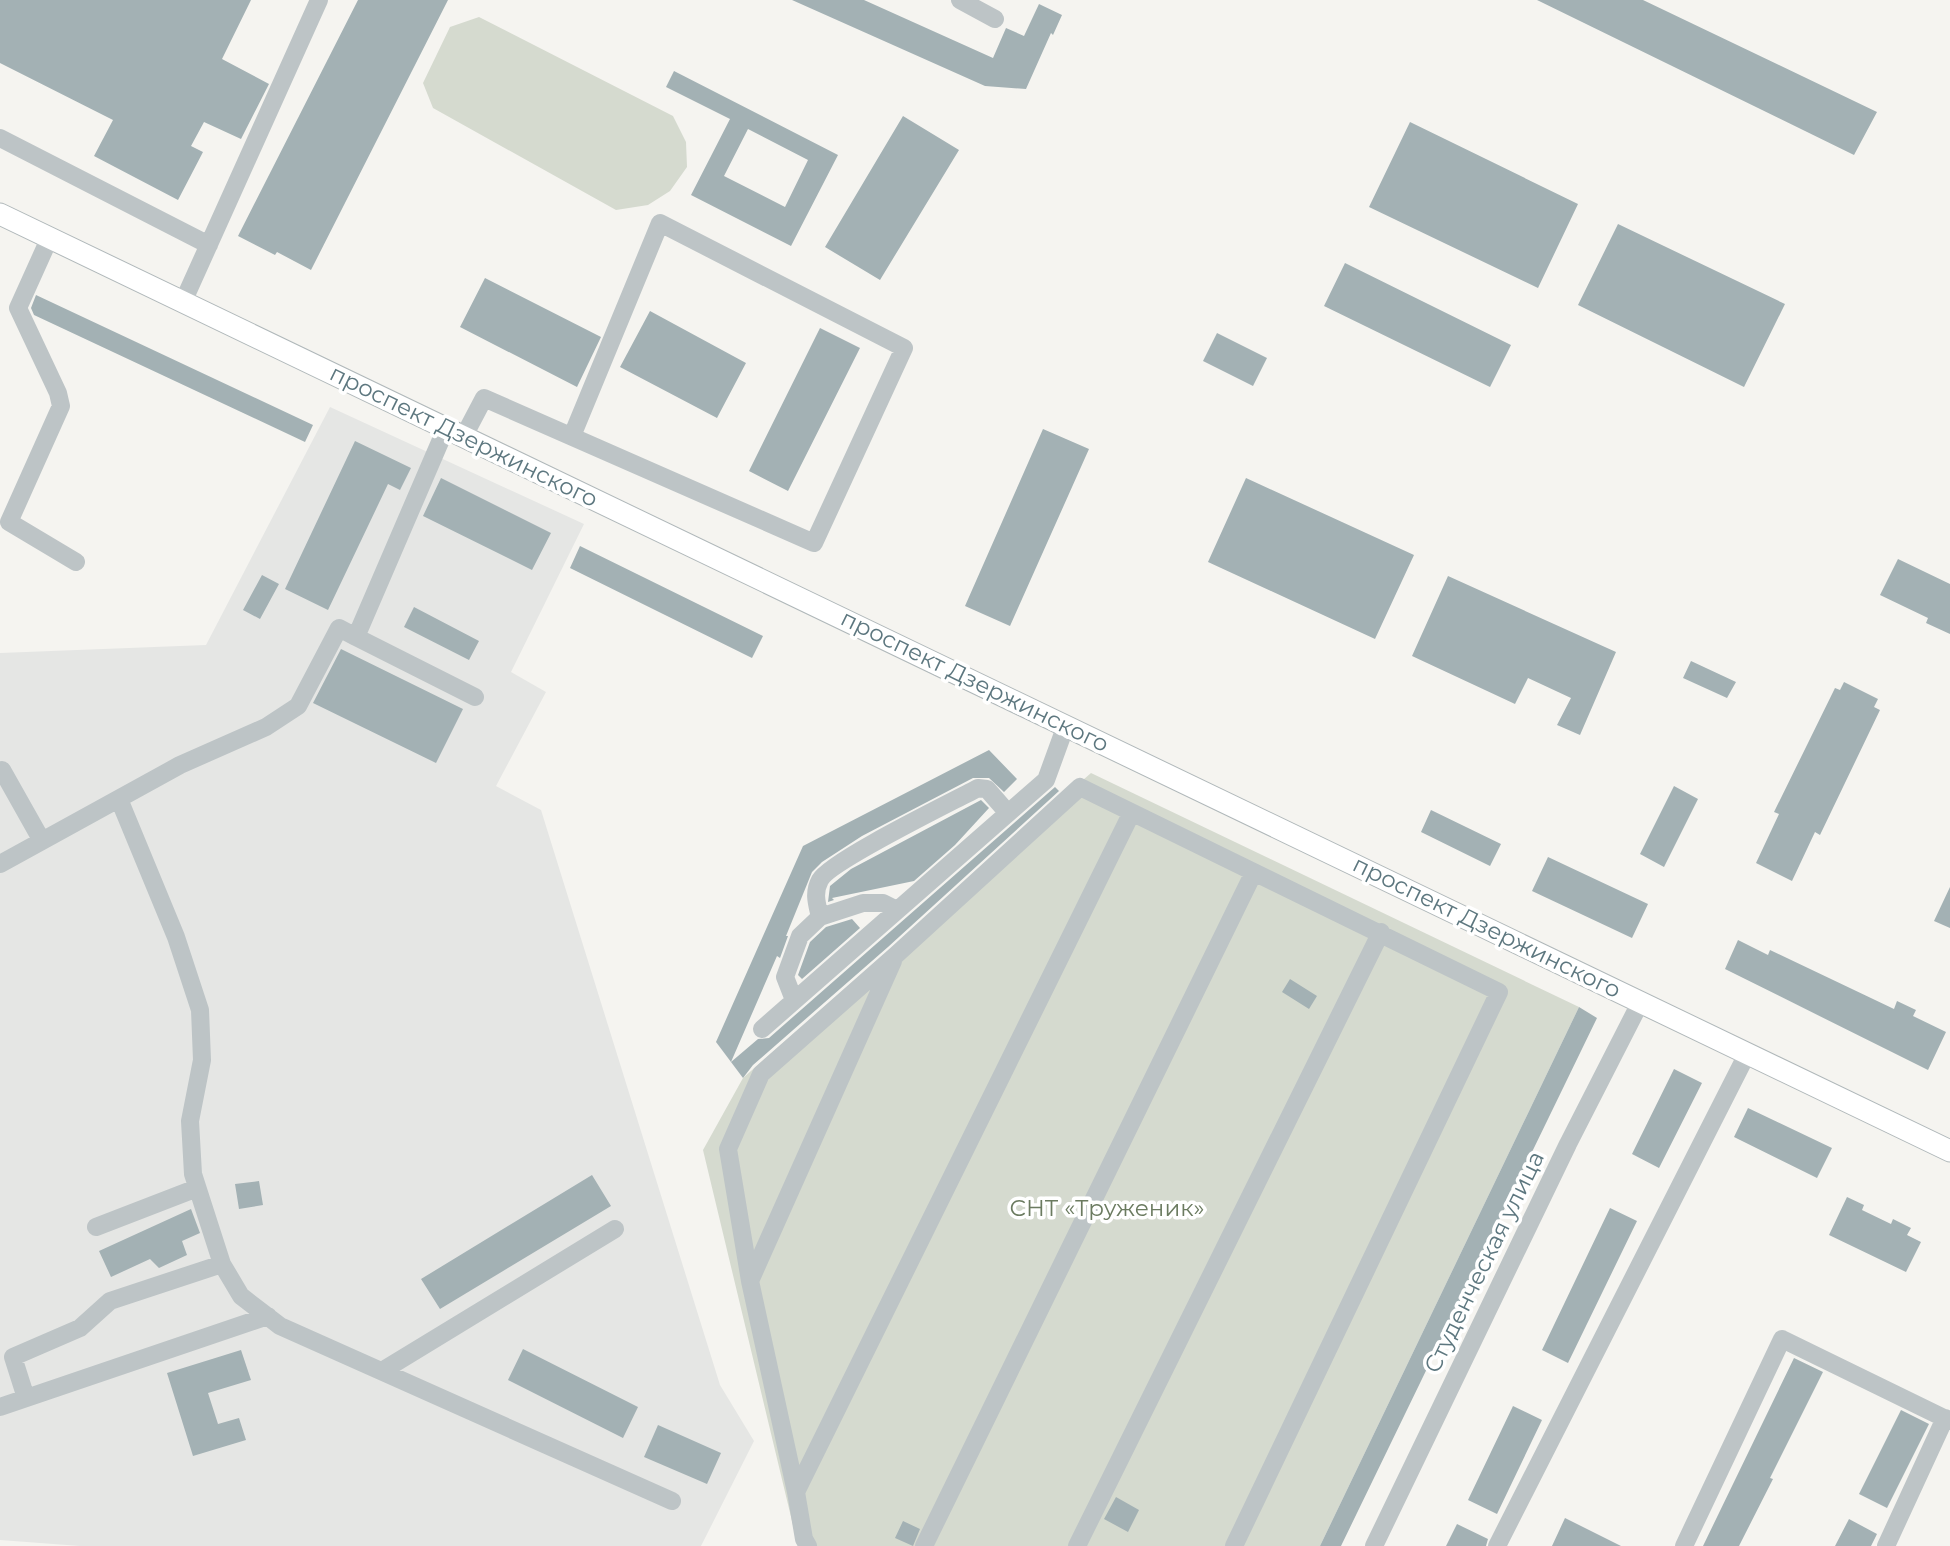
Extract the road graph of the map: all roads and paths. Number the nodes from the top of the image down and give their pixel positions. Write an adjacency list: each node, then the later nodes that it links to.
1 (319, 0): 7 (street)
2 (960, 0): 3 (street)
3 (995, 19)
4 (0, 138): 7 (street)
5 (0, 214): 6 (main road, проспект Дзержинского)
6 (50, 237): 8 (main road, проспект Дзержинского); 11 (street)
7 (209, 245): 8 (street)
8 (183, 302): 9 (main road, проспект Дзержинского)
9 (455, 432): 10 (street); 12 (street); 14 (main road, проспект Дзержинского)
10 (572, 436): 10 (street)
11 (76, 562)
12 (356, 636): 13 (street); 16 (street)
13 (475, 697)
14 (1066, 725): 17 (street); 27 (main road, проспект Дзержинского)
15 (0, 772): 19 (street)
16 (119, 799): 19 (street); 31 (street)
17 (1007, 813): 22 (street); 23 (street)
18 (1131, 814): 21 (street); 25 (street); 41 (street)
19 (42, 841): 20 (street)
20 (0, 864)
21 (1255, 872): 24 (street); 45 (street)
22 (897, 910): 23 (street); 26 (street)
23 (820, 917): 26 (street)
24 (1381, 932): 46 (street); 47 (street)
25 (896, 955): 35 (street); 35 (street)
26 (794, 1000): 28 (street)
27 (1641, 1001): 29 (main road, проспект Дзержинского); 43 (street, Студенческая улица)
28 (762, 1029)
29 (1747, 1054): 30 (main road, проспект Дзержинского); 48 (street)
30 (1950, 1151)
31 (197, 1188): 32 (street); 34 (street)
32 (96, 1227)
33 (615, 1229): 37 (street)
34 (222, 1264): 36 (street); 38 (street)
35 (750, 1281): 41 (street)
36 (268, 1317): 37 (street); 38 (street)
37 (382, 1371): 42 (street)
38 (26, 1398): 39 (street)
39 (0, 1407)
40 (1948, 1419): 49 (street); 50 (street)
41 (796, 1492): 44 (street)
42 (672, 1501)
43 (1376, 1545)
44 (808, 1546)
45 (923, 1546)
46 (1077, 1546)
47 (1234, 1546)
48 (1497, 1546)
49 (1684, 1546)
50 (1886, 1546)

